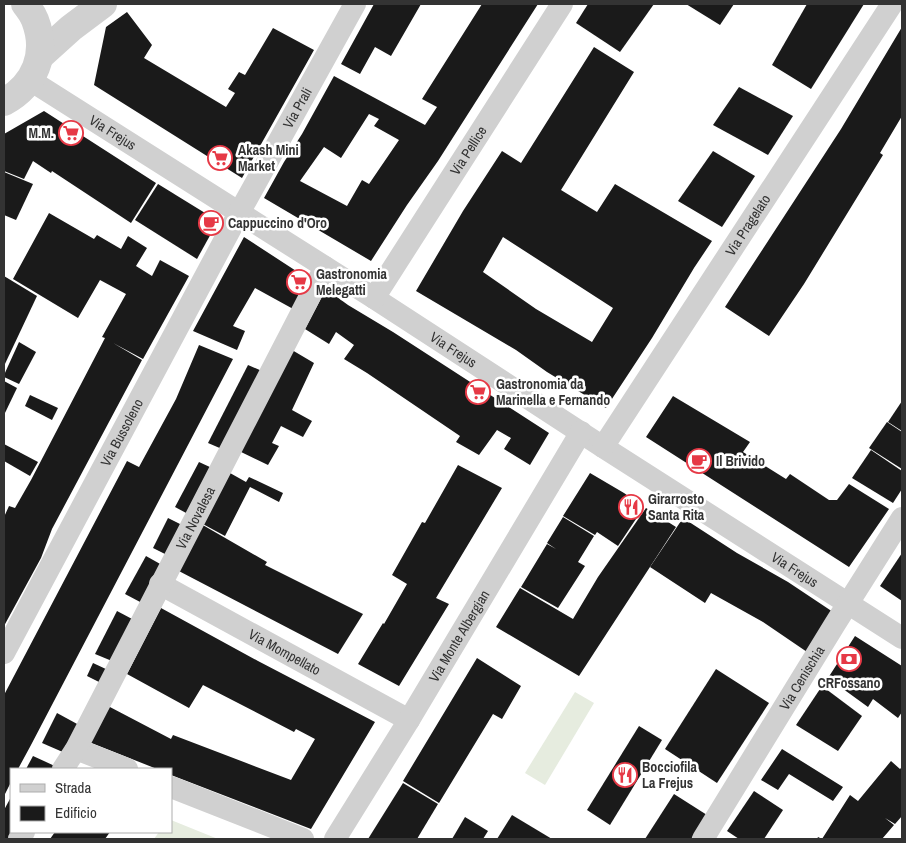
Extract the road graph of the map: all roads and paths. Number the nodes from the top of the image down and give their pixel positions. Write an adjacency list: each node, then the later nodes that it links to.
1 (25, 4): 6 (street)
2 (103, 4): 6 (street)
3 (355, 4): 8 (street, Via Prali)
4 (562, 4): 10 (street, Via Pellice)
5 (892, 4): 12 (street, Via Pragelato)
6 (35, 68): 7 (street); 8 (street, Via Frejus)
7 (4, 102)
8 (240, 213): 9 (street, Via Frejus); 17 (street, Via Bussoleno)
9 (325, 267): 10 (street, Via Frejus); 14 (street, Via Novalesa)
10 (374, 298): 11 (street, Via Frejus)
11 (581, 432): 12 (street, Via Frejus); 18 (street, Via Monte Albergian)
12 (603, 447): 15 (street, Via Frejus)
13 (902, 518): 15 (street, Via Cenischia)
14 (160, 584): 18 (street, Via Mompellato); 19 (street, Via Novalesa)
15 (848, 604): 16 (street, Via Frejus); 25 (street, Via Cenischia)
16 (902, 638)
17 (4, 652)
18 (409, 720): 24 (street, Via Monte Albergian)
19 (76, 749): 20 (street, Via Novalesa); 21 (street)
20 (64, 768)
21 (124, 768)
22 (172, 787): 23 (street)
23 (303, 839)
24 (335, 839)
25 (703, 839)

